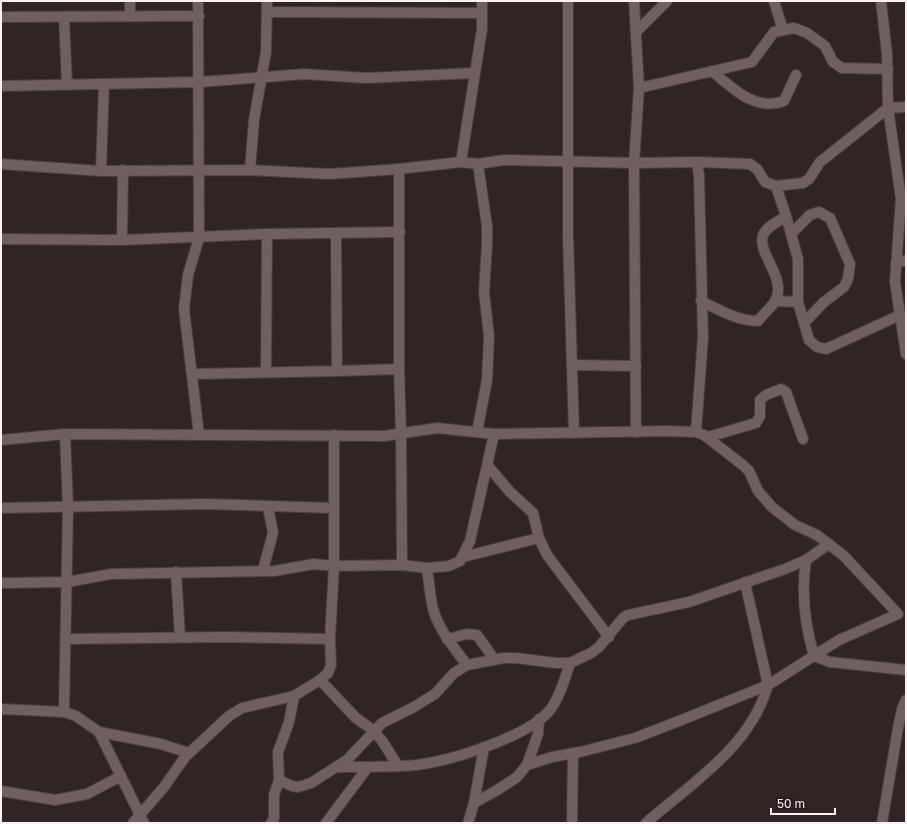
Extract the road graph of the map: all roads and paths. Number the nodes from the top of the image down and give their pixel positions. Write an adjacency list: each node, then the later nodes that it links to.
1 (130, 1): 14 (street)
2 (198, 1): 15 (street)
3 (267, 1): 12 (street)
4 (322, 1): 11 (street)
5 (482, 1): 13 (street)
6 (568, 1): 33 (street)
7 (634, 1): 19 (street)
8 (667, 1): 19 (street)
9 (774, 1): 18 (street)
10 (881, 1): 20 (street)
11 (319, 11): 12 (street); 13 (street)
12 (267, 12): 24 (street)
13 (482, 13): 22 (street)
14 (130, 16): 15 (street); 17 (street)
15 (199, 16): 25 (street)
16 (1, 17): 17 (street)
17 (64, 17): 27 (street)
18 (783, 30): 20 (street); 21 (street)
19 (636, 32): 29 (street)
20 (888, 69): 31 (street)
21 (712, 71): 23 (street); 29 (street)
22 (474, 73): 24 (street); 32 (street)
23 (796, 75)
24 (260, 78): 25 (street); 40 (street)
25 (200, 82): 26 (street); 42 (street)
26 (104, 84): 27 (street); 41 (street)
27 (67, 85): 28 (street)
28 (1, 86)
29 (638, 88): 35 (street)
30 (906, 107): 31 (street)
31 (888, 108): 43 (street); 44 (street)
32 (461, 162): 37 (street); 38 (street)
33 (569, 162): 35 (street); 37 (street); 62 (street)
34 (697, 162): 35 (street); 43 (street); 55 (street)
35 (634, 163): 63 (street)
36 (1, 164): 41 (street)
37 (478, 164): 69 (street)
38 (399, 169): 40 (street); 46 (street)
39 (123, 170): 41 (street); 42 (street); 52 (street)
40 (250, 170): 42 (street)
41 (100, 171)
42 (198, 171): 50 (street)
43 (776, 186): 45 (street)
44 (903, 200): 54 (street)
45 (786, 216): 49 (street); 56 (street)
46 (400, 232): 47 (street); 64 (street)
47 (336, 233): 48 (street); 65 (street)
48 (267, 234): 50 (street); 66 (street)
49 (791, 234): 57 (street); 59 (street)
50 (199, 238): 52 (street); 67 (street)
51 (1, 239): 52 (street)
52 (122, 240)
53 (906, 260): 54 (street)
54 (896, 263): 58 (street)
55 (701, 301): 56 (street); 71 (street)
56 (775, 301): 57 (street)
57 (798, 302): 59 (street)
58 (900, 315): 59 (street); 60 (street)
59 (804, 323)
60 (904, 326): 61 (street)
61 (906, 354)
62 (572, 365): 63 (street); 72 (street)
63 (636, 366): 70 (street)
64 (398, 369): 65 (street); 68 (street)
65 (337, 371): 66 (street)
66 (266, 372): 67 (street)
67 (192, 374): 75 (street)
68 (401, 432): 69 (street); 76 (street); 89 (street)
69 (477, 432): 74 (street)
70 (636, 432): 71 (street); 72 (street)
71 (696, 432): 77 (street)
72 (574, 433): 74 (street)
73 (65, 434): 75 (street); 79 (street); 81 (street)
74 (494, 434): 80 (street)
75 (198, 435): 76 (street)
76 (334, 435): 84 (street)
77 (708, 437): 78 (street); 86 (street)
78 (803, 439)
79 (1, 440)
80 (488, 466): 85 (street); 87 (street)
81 (68, 507): 82 (street); 83 (street); 95 (street)
82 (268, 507): 84 (street); 92 (street)
83 (1, 508)
84 (333, 508): 90 (street)
85 (539, 538): 87 (street); 98 (street)
86 (829, 544): 88 (street); 97 (street)
87 (463, 557): 91 (street)
88 (806, 560): 96 (street); 103 (street)
89 (402, 565): 90 (street); 91 (street)
90 (334, 566): 92 (street); 101 (street)
91 (427, 568): 102 (street)
92 (263, 570): 93 (street)
93 (176, 572): 95 (street); 100 (street)
94 (1, 582): 95 (street)
95 (67, 582): 99 (street)
96 (745, 582): 98 (street); 109 (street)
97 (902, 613): 103 (street)
98 (609, 637): 105 (street)
99 (66, 638): 100 (street); 113 (street)
100 (180, 638): 101 (street)
101 (330, 639): 108 (street)
102 (447, 639): 104 (street); 106 (street)
103 (814, 656): 107 (street); 109 (street)
104 (494, 659): 105 (street); 106 (street)
105 (570, 663): 114 (street)
106 (467, 665): 115 (street)
107 (906, 670)
108 (320, 680): 110 (street); 115 (street)
109 (768, 685): 119 (street); 133 (street)
110 (294, 696): 118 (street); 125 (street)
111 (906, 700): 134 (street)
112 (1, 709): 113 (street)
113 (64, 712): 116 (street)
114 (539, 719): 117 (street); 120 (street)
115 (373, 730): 121 (street); 122 (street)
116 (99, 732): 118 (street); 124 (street)
117 (484, 747): 121 (street); 127 (street)
118 (189, 753): 128 (street)
119 (573, 753): 120 (street); 132 (street)
120 (527, 765): 127 (street)
121 (398, 766): 123 (street)
122 (336, 767): 123 (street); 125 (street)
123 (368, 767): 130 (street)
124 (121, 776): 126 (street); 128 (street)
125 (279, 780): 129 (street)
126 (1, 791)
127 (474, 803): 131 (street)
128 (139, 821)
129 (275, 821)
130 (326, 823)
131 (468, 823)
132 (572, 823)
133 (646, 823)
134 (882, 823)

